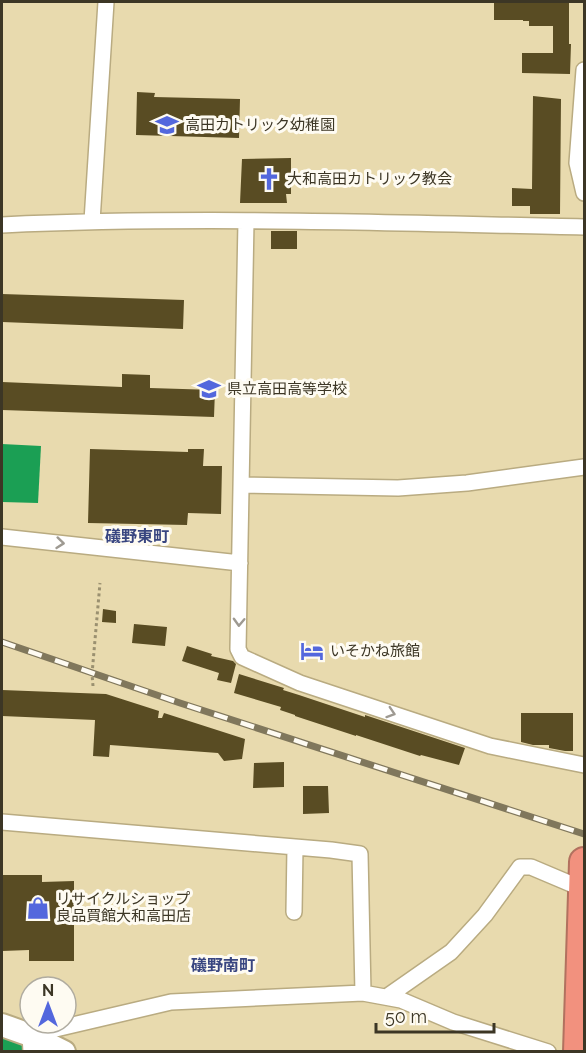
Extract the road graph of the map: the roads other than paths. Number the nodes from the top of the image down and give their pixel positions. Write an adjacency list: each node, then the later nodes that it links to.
1 (106, 2): 4 (street)
2 (585, 70): 3 (street)
3 (585, 192)
4 (92, 221): 5 (street); 6 (street)
5 (246, 221): 7 (street); 9 (street)
6 (2, 225)
7 (585, 226)
8 (585, 467): 9 (street)
9 (242, 485): 11 (street)
10 (2, 537): 11 (street, one-way to 11)
11 (240, 563): 12 (street, one-way to 12)
12 (585, 765)
13 (2, 822): 14 (street)
14 (295, 847): 16 (street); 17 (street)
15 (584, 875): 18 (street); 23 (highway)
16 (294, 912)
17 (363, 993): 18 (street); 20 (street)
18 (388, 996): 22 (street)
19 (2, 1025): 20 (main road)
20 (31, 1046): 21 (main road)
21 (64, 1052)
22 (548, 1052)
23 (578, 1052)

